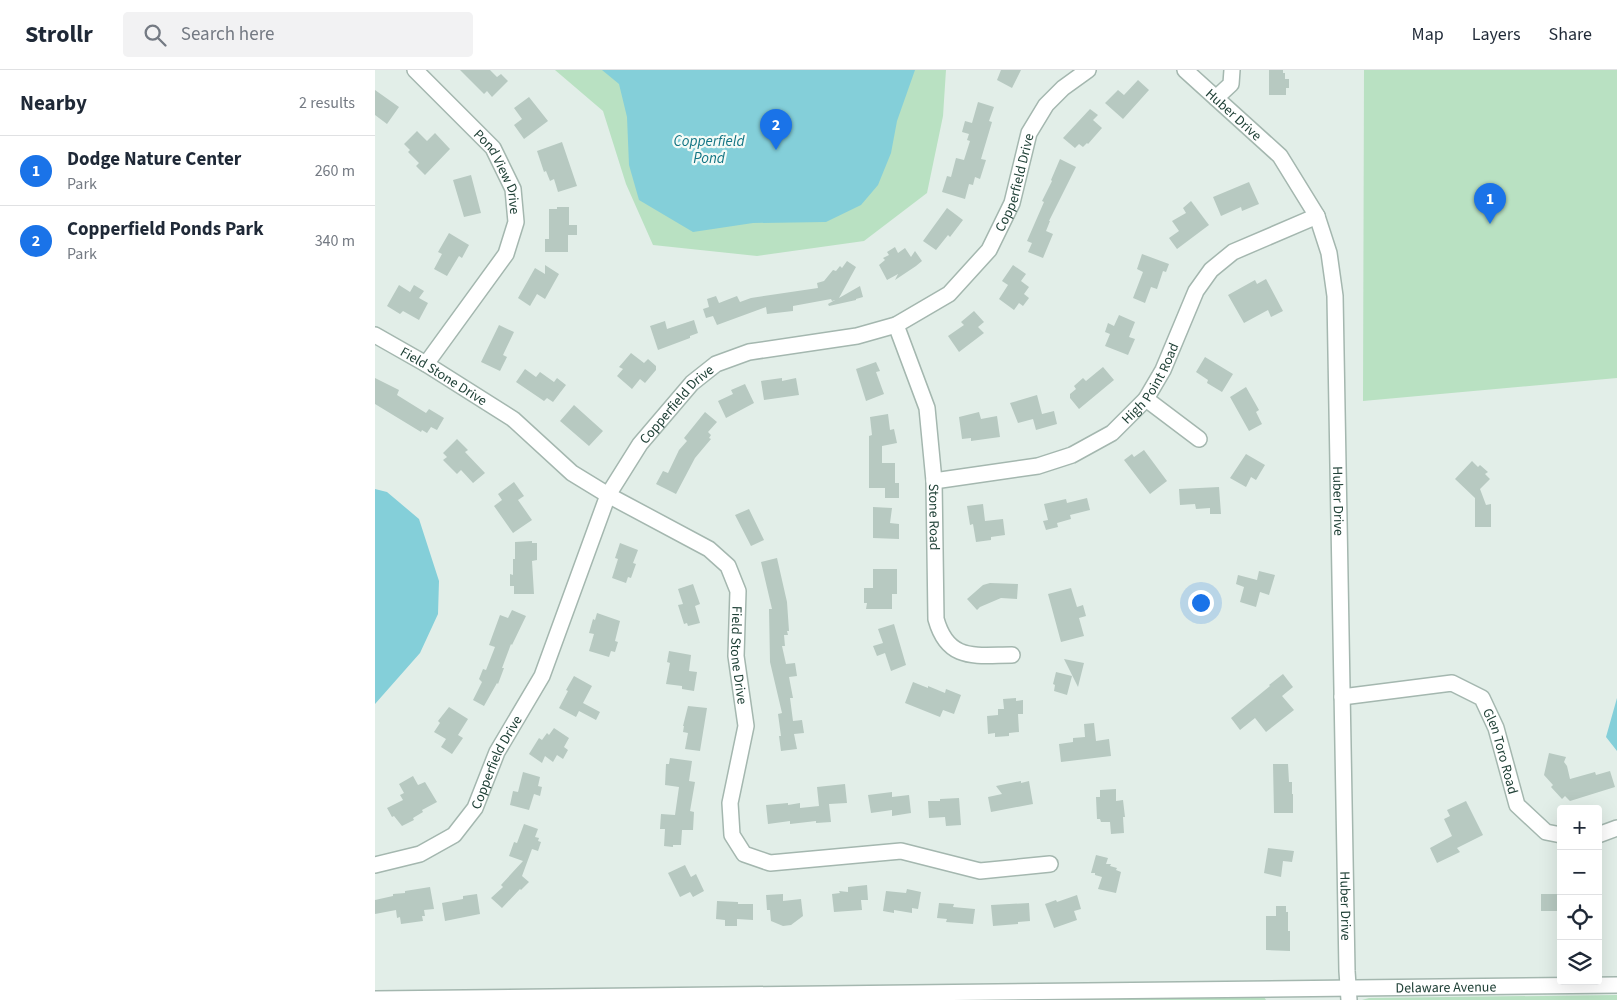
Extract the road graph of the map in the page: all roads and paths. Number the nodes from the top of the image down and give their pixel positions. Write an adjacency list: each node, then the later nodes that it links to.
1 (415, 70): 9 (street, Pond View Drive)
2 (1088, 70): 7 (street, Copperfield Drive)
3 (1185, 70): 5 (street, Huber Drive)
4 (1232, 70): 5 (street)
5 (1216, 98): 6 (street, Huber Drive)
6 (1317, 216): 10 (street, High Point Road); 15 (street, Huber Drive)
7 (896, 325): 12 (street, Stone Road); 13 (street, Copperfield Drive)
8 (375, 335): 9 (street, Field Stone Drive)
9 (426, 364): 13 (street, Field Stone Drive)
10 (1146, 399): 11 (street); 12 (street, High Point Road)
11 (1199, 439)
12 (934, 481): 14 (street, Stone Road)
13 (608, 496): 19 (street, Field Stone Drive); 20 (street, Copperfield Drive)
14 (1012, 655)
15 (1342, 697): 18 (street, Glen Toro Road); 22 (street, Huber Drive)
16 (1617, 828): 17 (street)
17 (1602, 834)
18 (1557, 835)
19 (1050, 864)
20 (375, 865)
21 (1617, 985): 22 (street, Delaware Avenue)
22 (1348, 994): 24 (street, Delaware Avenue)
23 (375, 999): 24 (street, Delaware Avenue)
24 (507, 999)

